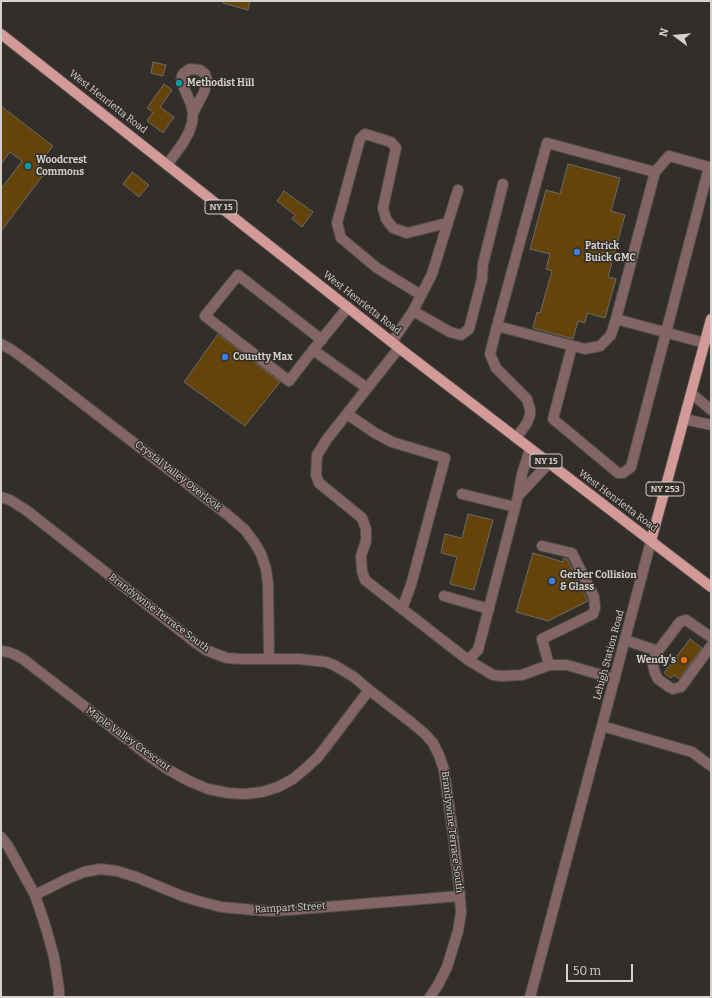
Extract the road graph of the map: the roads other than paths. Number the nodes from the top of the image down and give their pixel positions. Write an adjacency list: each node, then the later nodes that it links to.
1 (1, 34): 3 (main road, West Henrietta Road / NY 15)
2 (193, 113): 3 (street)
3 (167, 165): 9 (main road, West Henrietta Road / NY 15)
4 (655, 172): 11 (street); 13 (street); 14 (street)
5 (503, 184): 10 (street)
6 (458, 190): 7 (street)
7 (447, 223): 8 (street); 8 (street)
8 (421, 295): 10 (street)
9 (348, 308): 15 (street); 18 (main road, West Henrietta Road / NY 15)
10 (413, 312): 18 (street)
11 (616, 319): 14 (street); 19 (street)
12 (711, 319): 16 (main road, Lehigh Station Road / NY 253)
13 (497, 326): 19 (street); 27 (street)
14 (666, 332): 16 (street); 19 (street)
15 (322, 340): 20 (street); 20 (street)
16 (705, 343): 22 (main road, Lehigh Station Road / NY 253)
17 (1, 344): 45 (street, Crystal Valley Overlook)
18 (395, 345): 21 (street); 27 (main road, West Henrietta Road / NY 15)
19 (572, 346)
20 (313, 350): 21 (street)
21 (367, 388): 24 (street)
22 (691, 393): 23 (street); 25 (main road, Lehigh Station Road / NY 253)
23 (711, 410)
24 (347, 414): 38 (street); 38 (street)
25 (684, 419): 26 (street); 34 (main road, Lehigh Station Road / NY 253)
26 (711, 425)
27 (516, 438): 28 (main road, West Henrietta Road / NY 15)
28 (530, 449): 29 (main road, West Henrietta Road / NY 15); 31 (street)
29 (549, 463): 31 (street); 34 (main road, West Henrietta Road / NY 15)
30 (462, 494): 33 (street)
31 (518, 496): 33 (street)
32 (1, 498): 45 (street, Brandywine Terrace South)
33 (515, 508): 39 (street)
34 (651, 541): 36 (main road, West Henrietta Road / NY 15); 41 (street, Lehigh Station Road)
35 (542, 546): 47 (street)
36 (711, 587)
37 (444, 596): 39 (street)
38 (402, 609): 46 (street)
39 (489, 609): 46 (street)
40 (711, 637): 44 (street)
41 (625, 640): 44 (street); 48 (street, Lehigh Station Road)
42 (711, 646): 44 (street)
43 (1, 651): 49 (street, Maple Valley Crescent)
44 (658, 651)
45 (269, 658): 49 (street, Brandywine Terrace South)
46 (468, 660): 47 (street)
47 (549, 665): 48 (street)
48 (615, 679): 50 (street, Lehigh Station Road)
49 (369, 690): 54 (street, Brandywine Terrace South)
50 (602, 726): 51 (street); 57 (street, Lehigh Station Road)
51 (711, 766)
52 (1, 836): 53 (street)
53 (35, 895): 54 (street, Rampart Street); 55 (street)
54 (460, 896): 56 (street, Brandywine Terrace South)
55 (60, 997)
56 (430, 997)
57 (530, 997)

